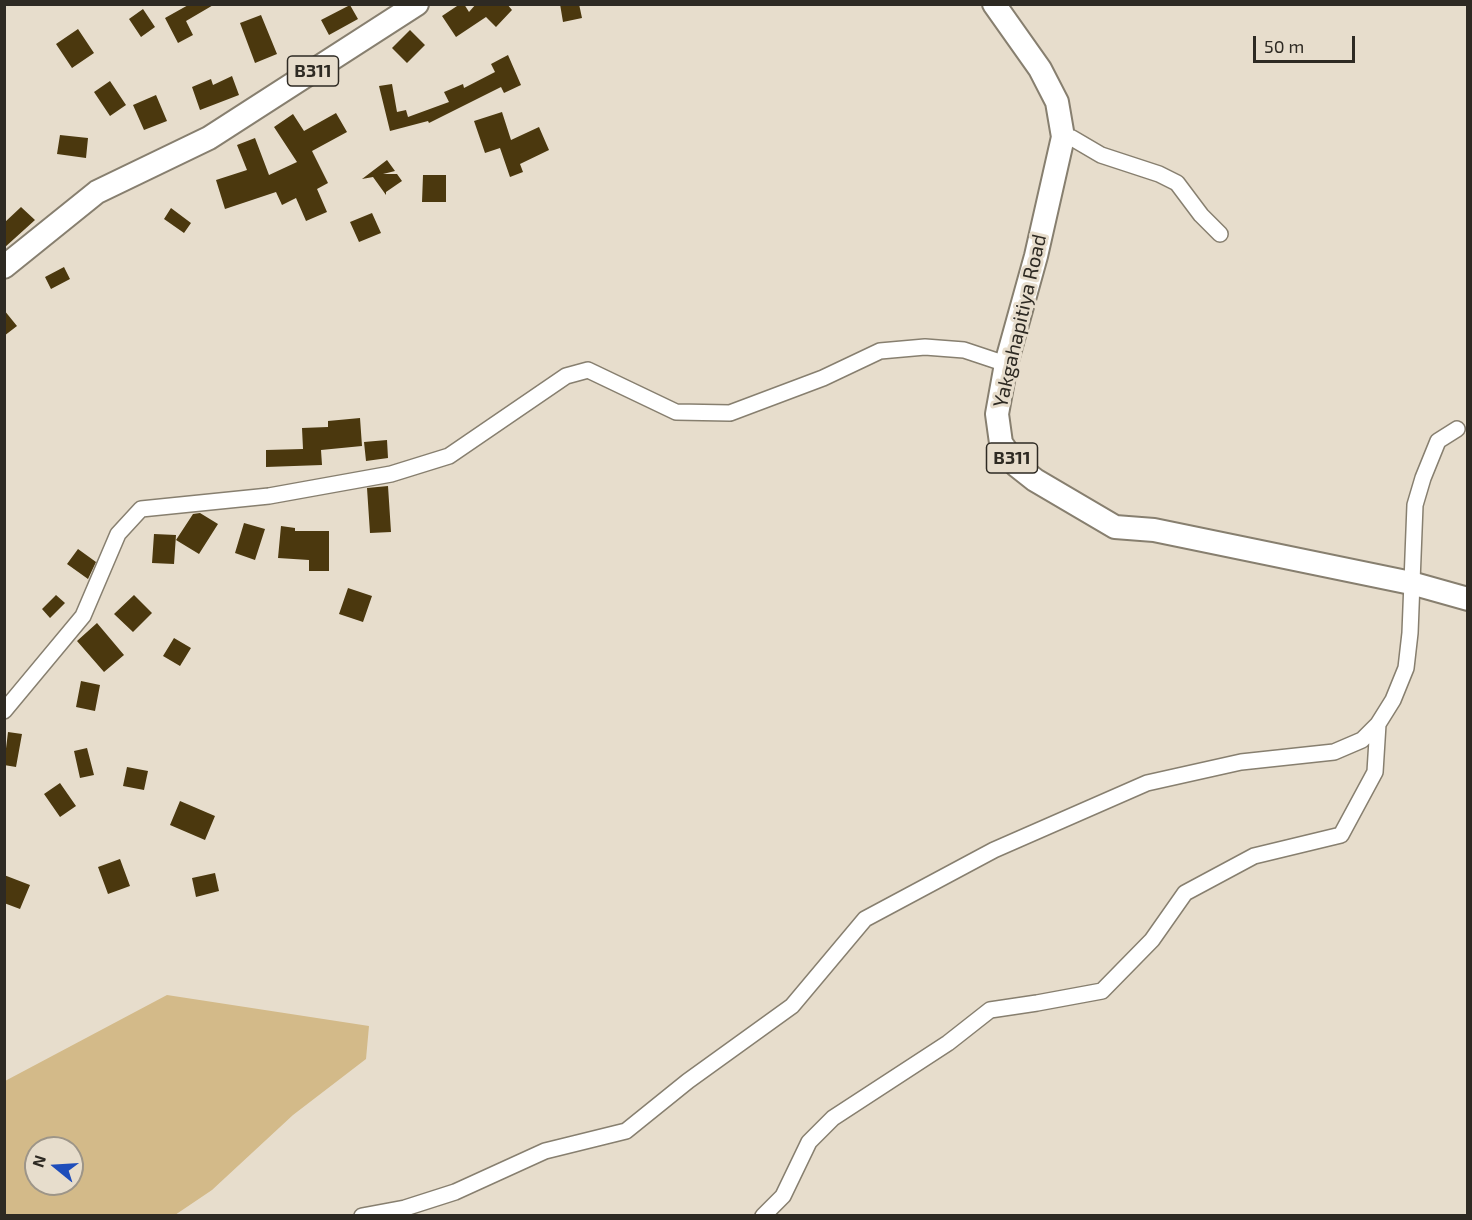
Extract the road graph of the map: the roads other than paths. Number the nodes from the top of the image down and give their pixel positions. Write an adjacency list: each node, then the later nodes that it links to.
1 (417, 4): 5 (main road, B311)
2 (994, 4): 3 (main road, Yakgahapitiya Road / B311)
3 (1063, 137): 4 (street); 6 (main road, Yakgahapitiya Road / B311)
4 (1220, 234)
5 (4, 267)
6 (1006, 364): 8 (main road, Yakgahapitiya Road / B311); 10 (street)
7 (1457, 429): 8 (street)
8 (1411, 583): 9 (main road, Yakgahapitiya Road / B311); 11 (street)
9 (1467, 599)
10 (4, 711)
11 (1378, 724): 12 (street); 13 (street)
12 (362, 1215)
13 (763, 1215)

